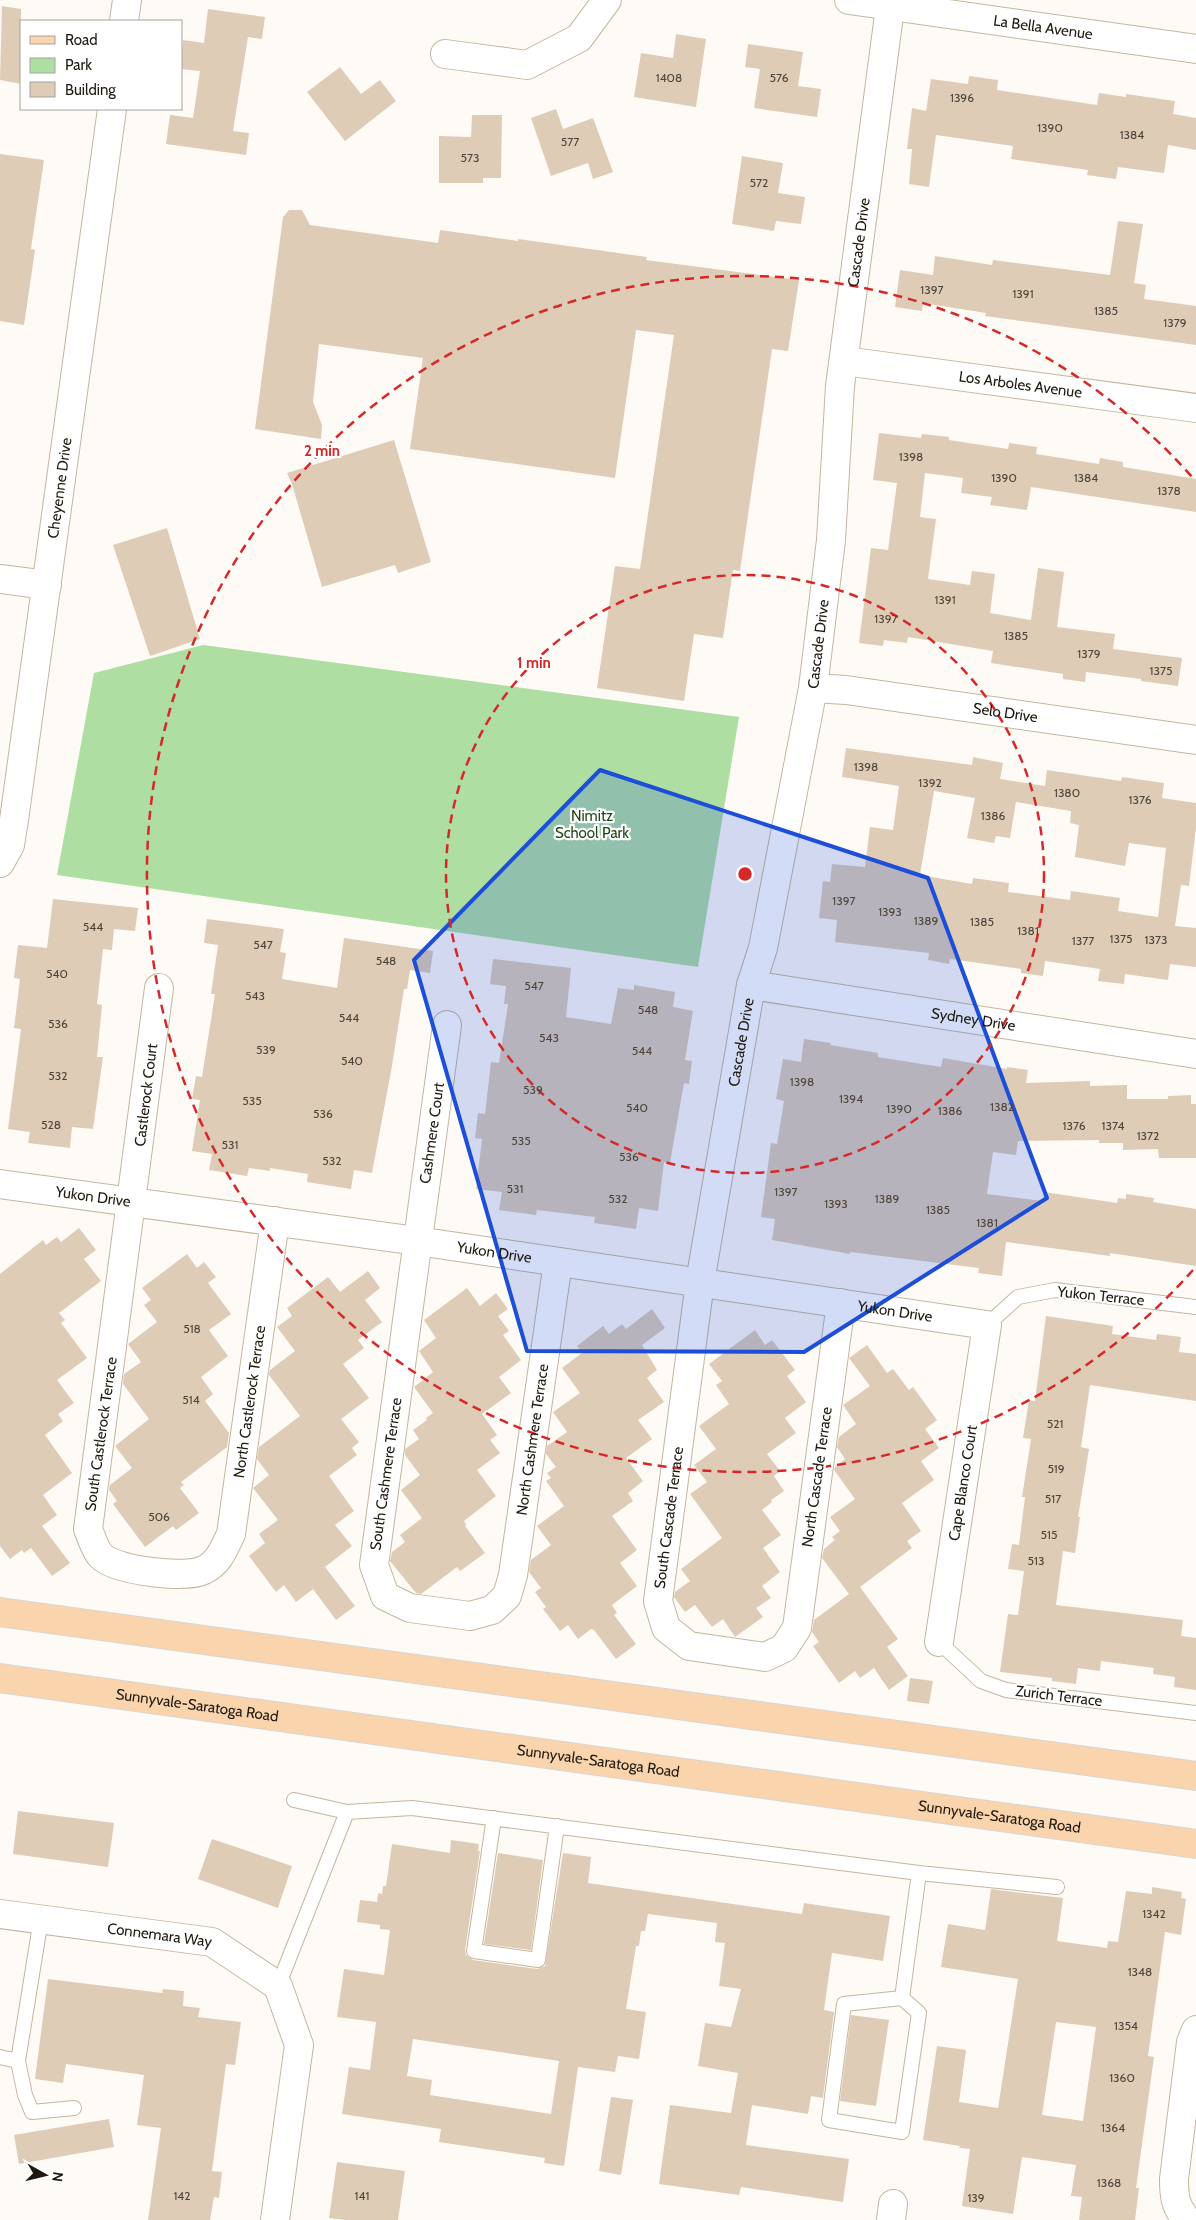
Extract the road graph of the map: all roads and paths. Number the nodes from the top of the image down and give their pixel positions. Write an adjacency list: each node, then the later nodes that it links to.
1 (127, 0): 5 (street)
2 (607, 0): 7 (street)
3 (849, 0): 4 (street, La Bella Avenue)
4 (891, 3): 6 (street, La Bella Avenue); 9 (street, Cascade Drive)
5 (124, 20)
6 (1196, 49)
7 (445, 54)
8 (112, 110): 12 (street, Cheyenne Drive)
9 (844, 361): 10 (street, Los Arboles Avenue); 13 (street, Cascade Drive)
10 (1196, 408)
11 (0, 579): 12 (street)
12 (46, 585): 15 (street, Cheyenne Drive)
13 (813, 688): 14 (street, Selo Drive); 16 (street, Cascade Drive)
14 (1196, 740)
15 (0, 863)
16 (751, 984): 19 (street, Sydney Drive); 25 (street, Cascade Drive)
17 (159, 988): 21 (street, Castlerock Court)
18 (447, 1025): 23 (street, Cashmere Court)
19 (1196, 1054)
20 (0, 1184): 21 (street, Yukon Drive)
21 (132, 1202): 22 (street, Yukon Drive); 29 (street, South Castlerock Terrace)
22 (275, 1221): 23 (street, Yukon Drive); 29 (street, North Castlerock Terrace)
23 (417, 1241): 24 (street, Yukon Drive); 30 (street, South Cashmere Terrace)
24 (558, 1262): 25 (street, Yukon Drive); 30 (street, North Cashmere Terrace)
25 (700, 1282): 26 (street, Yukon Drive); 33 (street, South Cascade Terrace)
26 (841, 1303): 28 (street, Yukon Drive); 33 (street, North Cascade Terrace)
27 (1196, 1306): 28 (lane, Yukon Terrace)
28 (987, 1325): 32 (street, Cape Blanco Court)
29 (204, 1570)
30 (492, 1610)
31 (0, 1612): 36 (main road)
32 (939, 1642): 35 (lane, Zurich Terrace)
33 (784, 1648)
34 (0, 1678): 41 (main road, Sunnyvale-Saratoga Road)
35 (1196, 1713)
36 (1196, 1776)
37 (294, 1800): 38 (lane)
38 (347, 1812): 39 (lane); 46 (lane)
39 (494, 1818): 40 (lane); 40 (lane)
40 (557, 1826): 42 (lane)
41 (1196, 1844)
42 (919, 1873): 43 (lane); 47 (lane)
43 (1057, 1887)
44 (0, 1914): 45 (street, Connemara Way)
45 (41, 1919): 46 (street, Connemara Way); 50 (lane)
46 (278, 1986): 52 (street)
47 (902, 1998): 47 (lane)
48 (1196, 2030): 53 (street)
49 (0, 2057): 50 (lane)
50 (18, 2061): 51 (lane)
51 (74, 2108)
52 (275, 2220)
53 (1187, 2220)

